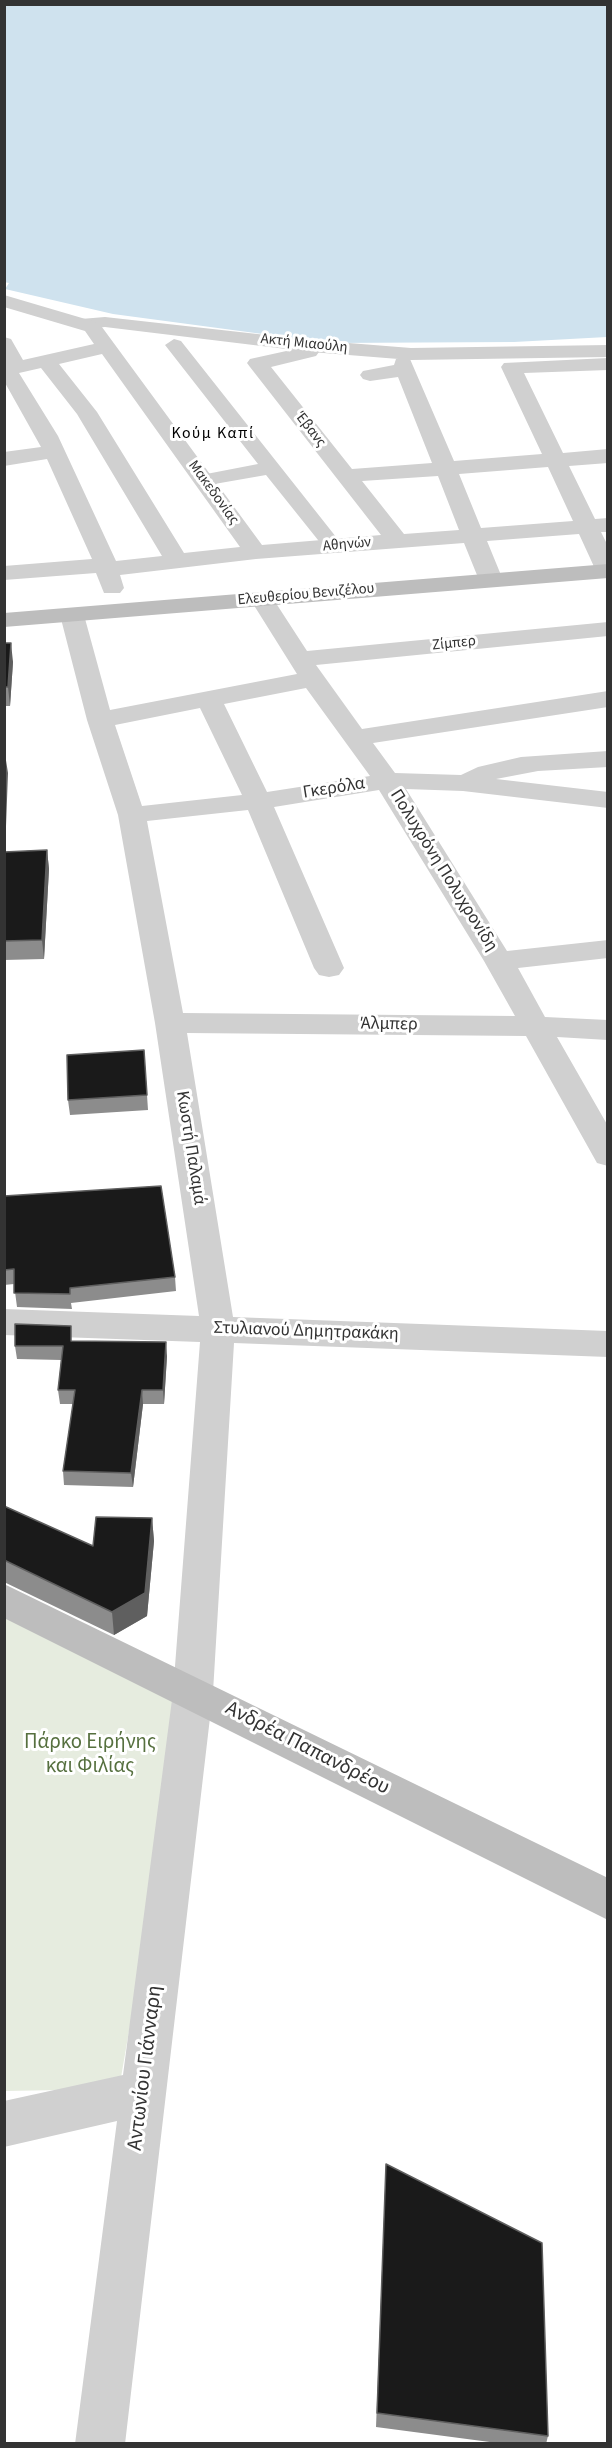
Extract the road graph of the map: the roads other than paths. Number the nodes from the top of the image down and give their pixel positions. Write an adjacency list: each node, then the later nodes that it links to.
1 (4, 301): 2 (street, Ακτή Μιαούλη)
2 (81, 324): 5 (street, Μακεδονίας); 7 (street, Ακτή Μιαούλη)
3 (4, 343): 10 (street)
4 (174, 345): 16 (street)
5 (107, 347): 8 (street); 19 (street, Μακεδονίας)
6 (309, 351): 18 (street, Έβανς)
7 (608, 351)
8 (46, 361): 10 (street); 25 (street)
9 (608, 364): 15 (street)
10 (9, 368): 12 (street)
11 (370, 375): 17 (street)
12 (54, 451): 14 (street); 28 (street)
13 (608, 456): 15 (street)
14 (4, 459)
15 (555, 460): 17 (street); 20 (street)
16 (272, 468): 19 (street); 23 (street)
17 (445, 468): 18 (street); 21 (street)
18 (346, 476): 22 (street, Έβανς)
19 (203, 480): 24 (street, Μακεδονίας)
20 (597, 525): 21 (street, Αθηνών); 26 (street)
21 (472, 535): 22 (street, Αθηνών); 29 (street)
22 (397, 540): 23 (street, Αθηνών)
23 (333, 546): 24 (street, Αθηνών)
24 (256, 552): 25 (street, Αθηνών)
25 (176, 560): 28 (street, Αθηνών)
26 (608, 571): 29 (main road, Ελευθερίου Βενιζέλου)
27 (4, 573): 28 (street, Αθηνών)
28 (109, 574)
29 (491, 580): 30 (main road, Ελευθερίου Βενιζέλου)
30 (262, 599): 31 (main road, Ελευθερίου Βενιζέλου); 34 (street, Πολυχρόνη Πολυχρονίδη)
31 (72, 615): 32 (main road, Ελευθερίου Βενιζέλου); 37 (street, Κωστή Παλαμά)
32 (4, 620)
33 (608, 629): 34 (street, Ζίμπερ)
34 (306, 669): 36 (street, Ζίμπερ); 38 (street, Πολυχρόνη Πολυχρονίδη)
35 (608, 699): 38 (street)
36 (209, 700): 37 (street, Ζίμπερ); 43 (street)
37 (100, 720): 44 (street, Κωστή Παλαμά)
38 (357, 738): 40 (street, Πολυχρόνη Πολυχρονίδη)
39 (608, 759): 41 (street)
40 (387, 781): 41 (street, Γκερόλα); 43 (street, Γκερόλα); 46 (street, Πολυχρόνη Πολυχρονίδη)
41 (463, 783): 42 (street, Γκερόλα)
42 (608, 800)
43 (258, 801): 44 (street, Γκερόλα); 47 (street)
44 (132, 815): 48 (street, Κωστή Παλαμά)
45 (608, 949): 46 (street)
46 (499, 961): 49 (street, Πολυχρόνη Πολυχρονίδη)
47 (329, 968)
48 (170, 1023): 49 (street, Άλμπερ); 53 (street, Κωστή Παλαμά)
49 (537, 1026): 50 (street, Άλμπερ); 51 (street, Πολυχρόνη Πολυχρονίδη)
50 (608, 1030)
51 (608, 1155)
52 (4, 1322): 53 (street, Στυλιανού Δημητρακάκη)
53 (218, 1329): 54 (street, Στυλιανού Δημητρακάκη); 56 (street, Κωστή Παλαμά)
54 (608, 1344)
55 (4, 1600): 56 (main road, Ανδρέα Παπανδρέου)
56 (193, 1692): 57 (main road, Ανδρέα Παπανδρέου); 58 (street, Αντωνίου Γιάνναρη)
57 (608, 1900)
58 (142, 2093): 59 (street); 60 (street, Αντωνίου Γιάνναρη)
59 (4, 2124)
60 (100, 2444)

